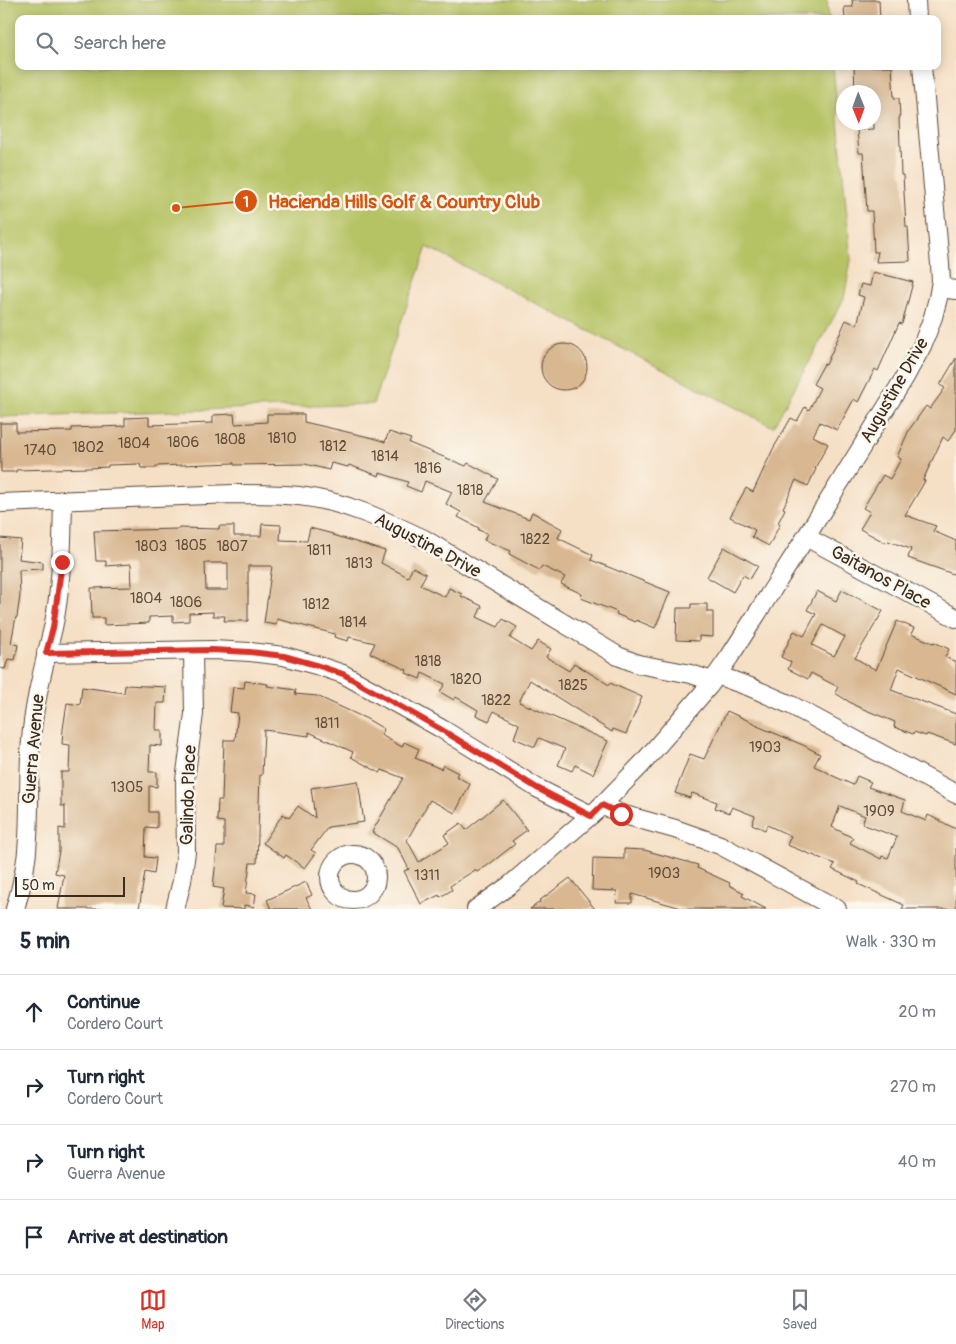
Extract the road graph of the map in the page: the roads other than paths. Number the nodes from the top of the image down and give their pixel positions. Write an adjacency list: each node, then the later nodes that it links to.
1 (916, 0): 2 (street)
2 (918, 15)
3 (922, 70): 4 (street, Augustine Drive)
4 (948, 289): 7 (street, Augustine Drive)
5 (63, 500): 6 (street, Augustine Drive); 10 (street, Guerra Avenue); 11 (street, Augustine Drive)
6 (0, 503)
7 (806, 537): 8 (street, Gaitanos Place); 11 (street, Augustine Drive)
8 (956, 618)
9 (193, 651): 10 (street); 13 (street); 15 (street, Galindo Place)
10 (46, 653): 14 (street, Guerra Avenue)
11 (715, 678): 12 (street, Augustine Drive); 13 (street, Augustine Drive)
12 (956, 794)
13 (597, 810): 16 (street, Augustine Drive); 17 (street)
14 (16, 909)
15 (174, 909)
16 (476, 909)
17 (838, 909)

